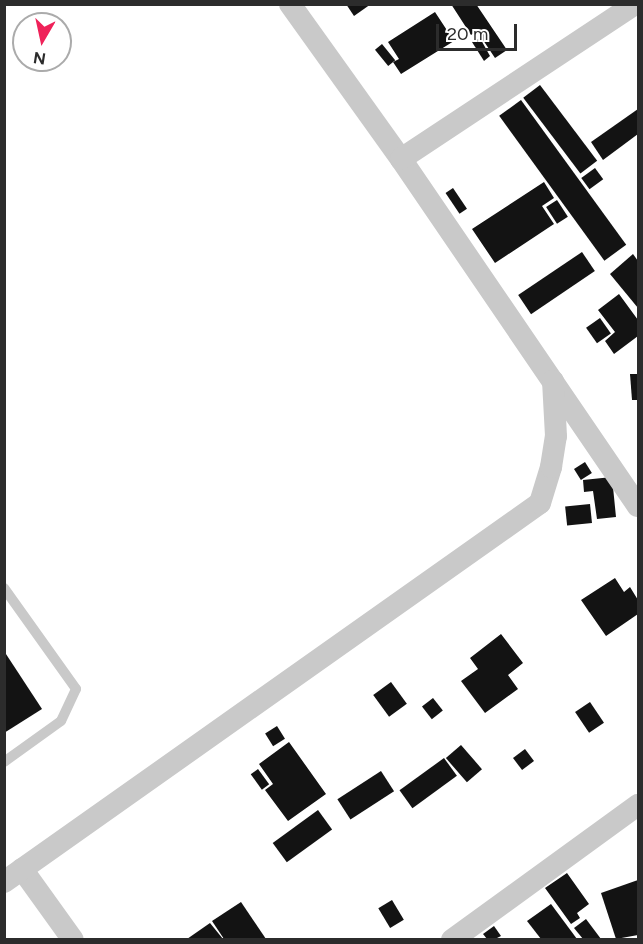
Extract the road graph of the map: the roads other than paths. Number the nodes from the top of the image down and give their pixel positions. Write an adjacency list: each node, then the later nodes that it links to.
1 (290, 4): 3 (street)
2 (633, 9): 3 (street)
3 (402, 159): 4 (street)
4 (553, 381): 5 (street); 9 (street)
5 (639, 506)
6 (4, 588): 7 (lane)
7 (4, 762)
8 (639, 805): 11 (street)
9 (13, 876): 10 (street)
10 (73, 939)
11 (452, 939)

